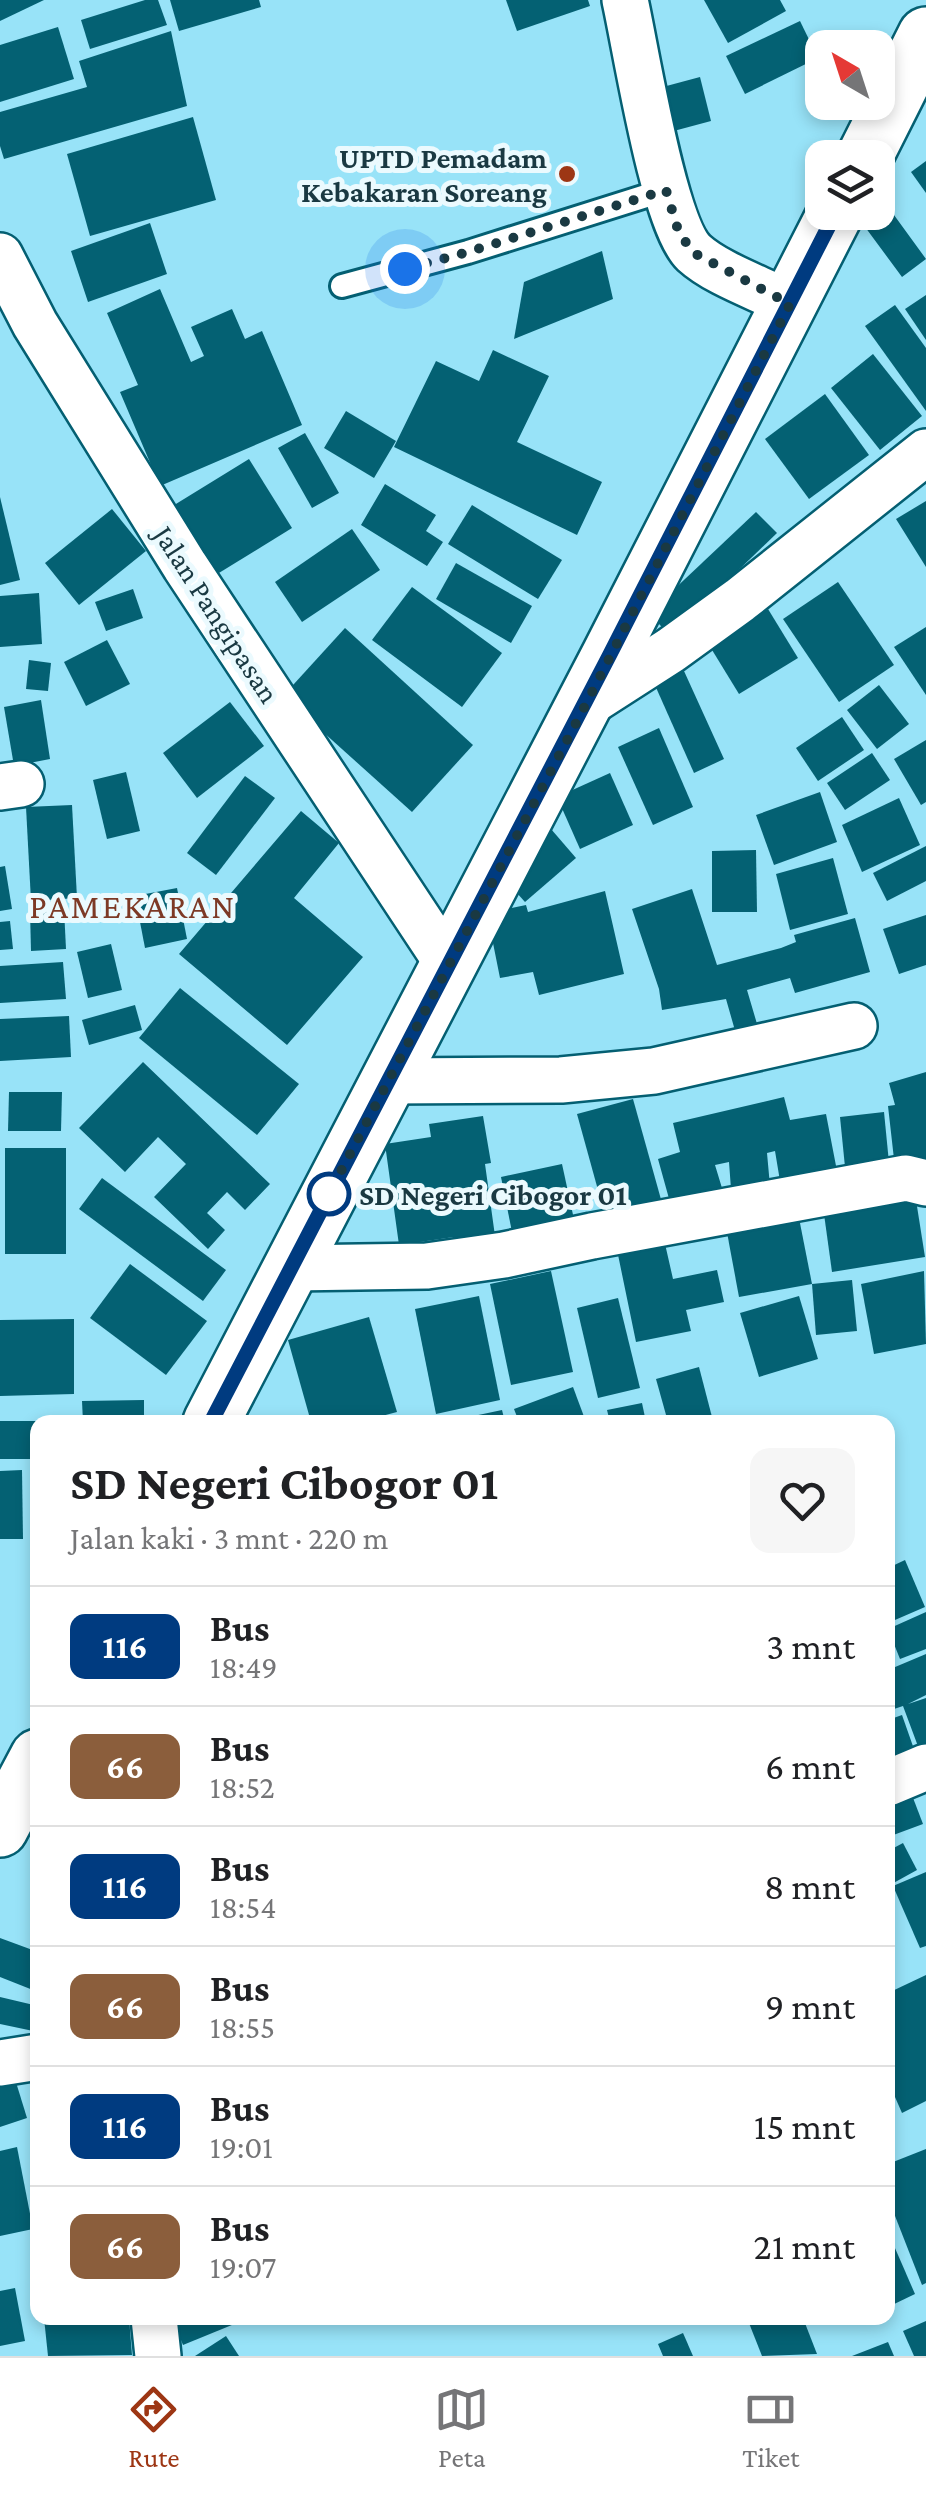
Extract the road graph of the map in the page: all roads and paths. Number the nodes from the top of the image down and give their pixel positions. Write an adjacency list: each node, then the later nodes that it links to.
1 (625, 0): 4 (street)
2 (926, 35): 3 (main road)
3 (873, 140)
4 (666, 190): 7 (lane); 8 (street)
5 (827, 230): 8 (main road)
6 (0, 256): 11 (street, Jalan Pangipasan)
7 (342, 286)
8 (790, 304): 10 (main road)
9 (926, 452): 10 (street)
10 (586, 704): 11 (main road)
11 (448, 964): 13 (main road)
12 (854, 1026): 13 (street)
13 (387, 1082): 15 (main road)
14 (926, 1184): 15 (street)
15 (292, 1268): 16 (main road)
16 (215, 1415)
17 (926, 1767): 19 (street)
18 (30, 1772): 20 (main road)
19 (895, 1779)
20 (0, 1829)
21 (30, 2058): 22 (street)
22 (0, 2063)
23 (155, 2325): 24 (street)
24 (158, 2356)

